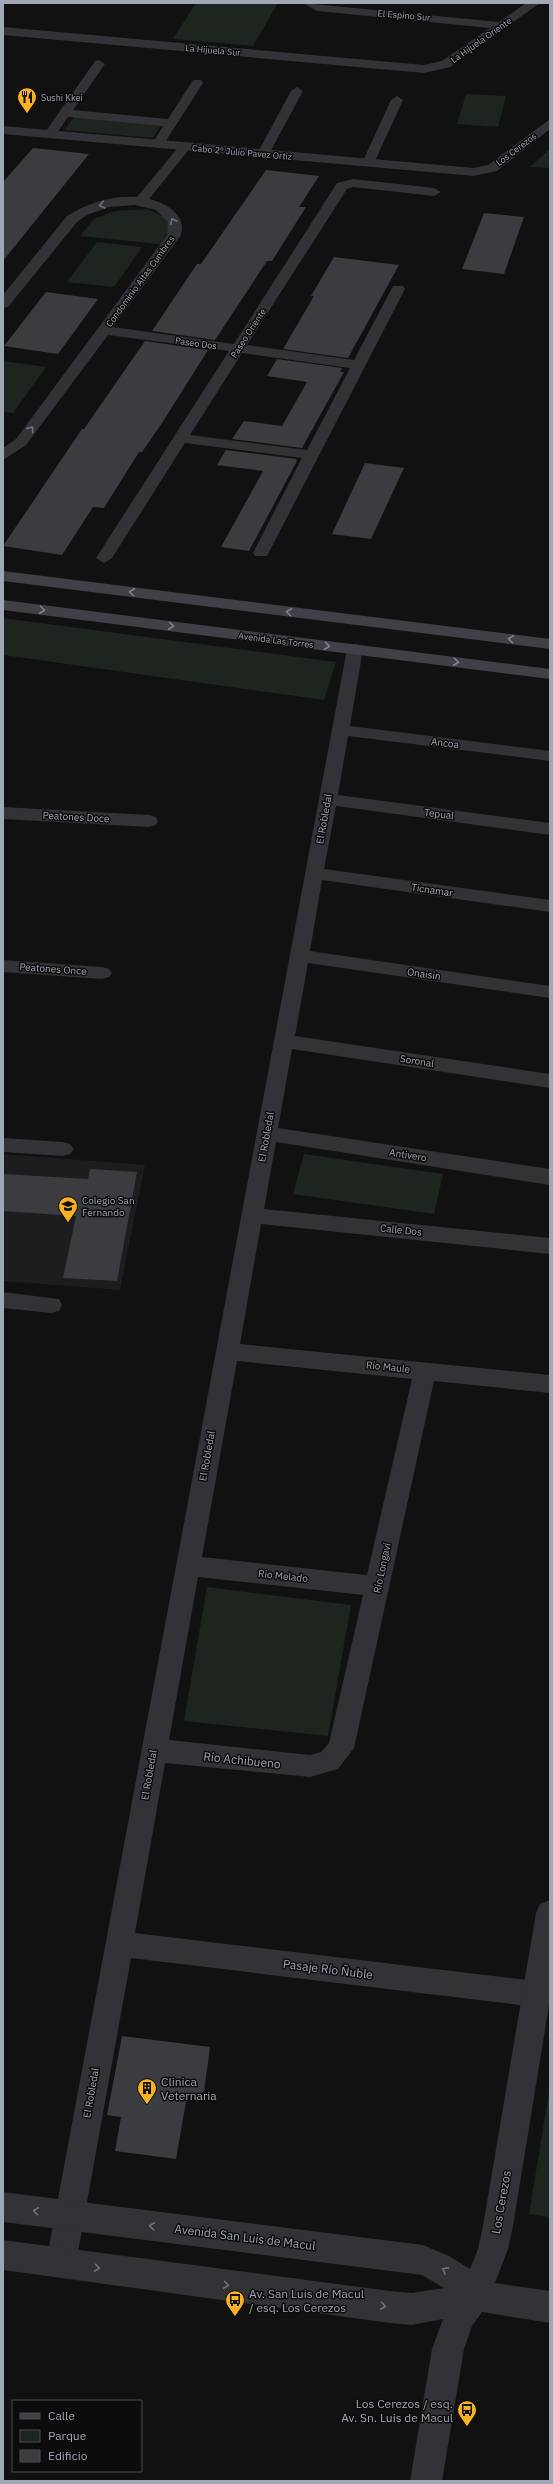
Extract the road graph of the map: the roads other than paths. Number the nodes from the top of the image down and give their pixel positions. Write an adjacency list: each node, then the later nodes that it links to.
1 (309, 3): 3 (street, El Espino Sur)
2 (534, 3): 3 (street, La Hijuela Oriente)
3 (501, 26): 6 (street, La Hijuela Oriente)
4 (3, 31): 6 (street, La Hijuela Sur)
5 (99, 64): 10 (street)
6 (424, 69)
7 (197, 83): 11 (street)
8 (298, 91): 17 (street)
9 (397, 100): 18 (street)
10 (65, 113): 11 (street); 14 (street)
11 (172, 123): 15 (street)
12 (550, 123): 19 (street, Los Cerezos)
13 (3, 130): 14 (street, Cabo 2º Julio Pavez Ortiz)
14 (50, 134): 15 (street, Cabo 2º Julio Pavez Ortiz)
15 (158, 144): 16 (street, Cabo 2º Julio Pavez Ortiz)
16 (184, 146): 17 (street, Cabo 2º Julio Pavez Ortiz); 21 (street)
17 (263, 154): 18 (street, Cabo 2º Julio Pavez Ortiz)
18 (368, 163): 19 (street, Cabo 2º Julio Pavez Ortiz)
19 (481, 172)
20 (434, 192): 25 (street, Paseo Oriente)
21 (140, 202): 23 (street, Condominio Altas Cumbres, one-way to 23); 24 (street, Condominio Altas Cumbres, one-way to 21)
22 (398, 289): 26 (street)
23 (3, 304)
24 (104, 330): 25 (street, Paseo Dos); 28 (street, Condominio Altas Cumbres, one-way to 24)
25 (238, 348): 26 (street, Paseo Dos); 27 (street, Paseo Oriente)
26 (359, 365): 29 (street)
27 (181, 438): 29 (street); 31 (street, Paseo Oriente)
28 (3, 454)
29 (311, 456): 30 (street)
30 (261, 553)
31 (104, 558)
32 (3, 576): 33 (main road)
33 (24, 579): 34 (main road); 35 (main road, one-way to 33)
34 (5, 605): 36 (main road, Avenida Las Torres, one-way to 36)
35 (550, 644)
36 (355, 649): 37 (main road, Avenida Las Torres, one-way to 37); 38 (street, El Robledal)
37 (550, 674)
38 (340, 730): 39 (street, Ancoa); 40 (street, El Robledal)
39 (550, 756)
40 (327, 800): 43 (street, Tepual); 44 (street, El Robledal)
41 (3, 813): 42 (street, Peatones Doce)
42 (149, 821)
43 (550, 828)
44 (314, 873): 45 (street, Ticnamar); 46 (street, El Robledal)
45 (550, 906)
46 (299, 956): 49 (street, Onaisin); 50 (street, El Robledal)
47 (3, 966): 48 (street, Peatones Once)
48 (102, 973)
49 (550, 992)
50 (283, 1041): 51 (street, Soronal); 52 (street, El Robledal)
51 (550, 1081)
52 (266, 1133): 55 (street, Antivero); 56 (street, El Robledal)
53 (3, 1145): 54 (street)
54 (63, 1149)
55 (550, 1177)
56 (251, 1215): 57 (street, Calle Dos); 60 (street, El Robledal)
57 (550, 1246)
58 (3, 1300): 59 (street)
59 (52, 1304)
60 (227, 1350): 61 (street, Río Maule); 63 (street, El Robledal)
61 (425, 1371): 62 (street, Río Maule); 64 (street, Río Longaví)
62 (550, 1384)
63 (188, 1566): 64 (street, Rio Melado); 65 (street, El Robledal)
64 (378, 1586): 66 (street, Río Longaví)
65 (154, 1750): 66 (street, Río Achibueno); 68 (street, El Robledal)
66 (329, 1761)
67 (550, 1913): 69 (street, Los Cerezos)
68 (119, 1944): 69 (street, Pasaje Río Ñuble); 71 (street, El Robledal)
69 (536, 1994): 74 (street, Los Cerezos)
70 (3, 2207): 71 (street, Avenida San Luis de Macul, one-way to 70)
71 (69, 2216): 73 (street, El Robledal); 74 (street, Avenida San Luis de Macul, one-way to 71)
72 (3, 2255): 73 (street)
73 (61, 2263): 74 (street, one-way to 74)
74 (475, 2295): 75 (street); 76 (street, Los Cerezos)
75 (550, 2308)
76 (426, 2481)

